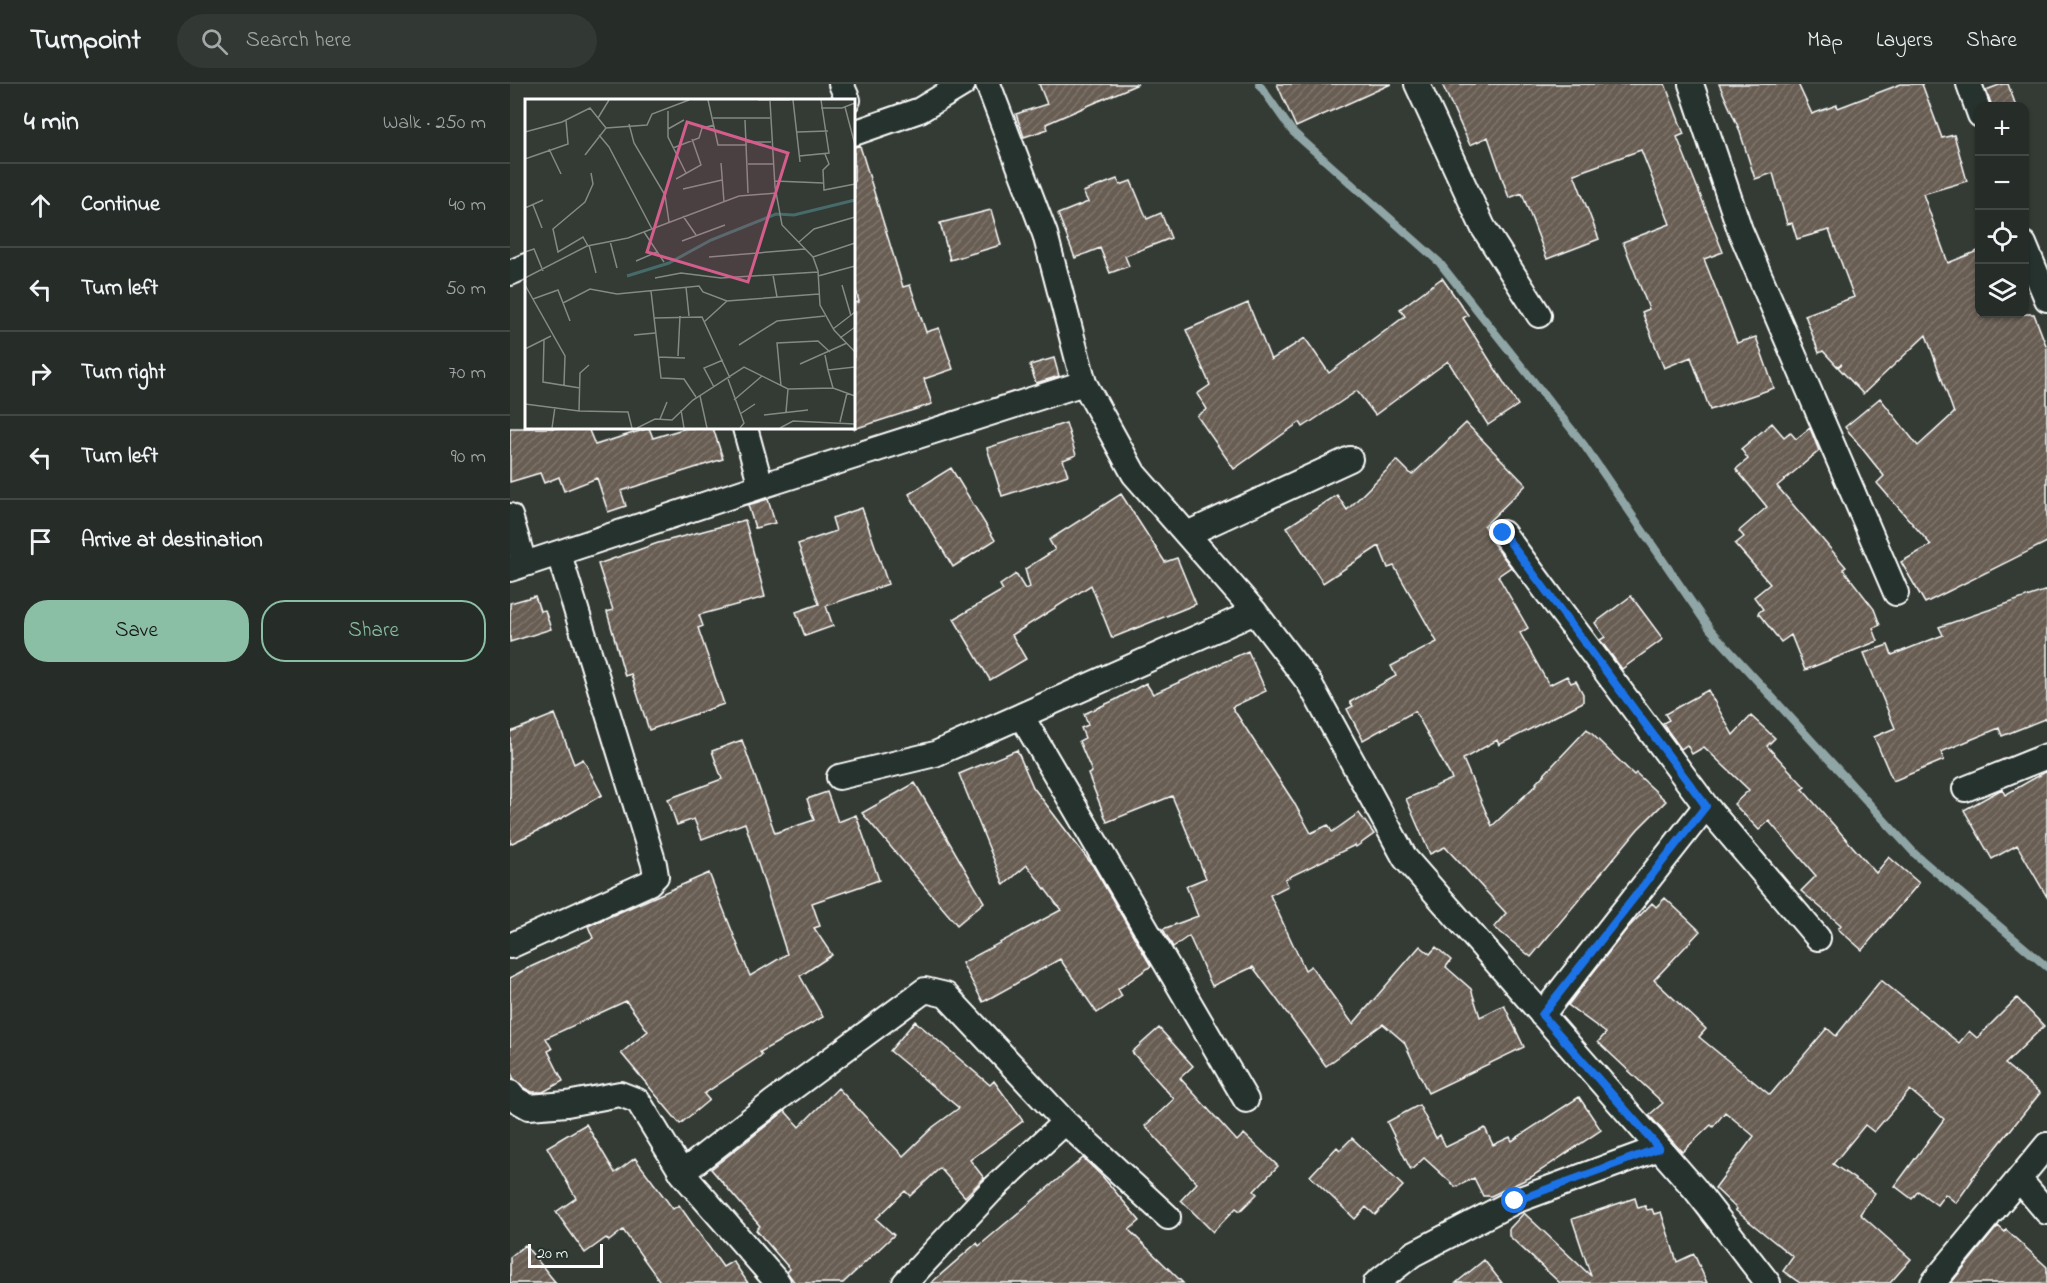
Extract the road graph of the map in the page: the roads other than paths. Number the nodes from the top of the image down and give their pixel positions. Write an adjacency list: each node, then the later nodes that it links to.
1 (841, 84): 7 (street)
2 (963, 84): 9 (street)
3 (988, 84): 15 (street)
4 (1417, 84): 14 (street)
5 (1691, 84): 24 (street)
6 (1969, 84): 8 (street)
7 (848, 99)
8 (1975, 102)
9 (856, 126)
10 (2029, 254): 13 (street)
11 (525, 266): 12 (street)
12 (510, 273)
13 (2047, 299)
14 (1539, 315)
15 (1084, 383): 18 (street); 21 (street)
16 (745, 429): 18 (street)
17 (1350, 459): 21 (street)
18 (761, 486): 22 (street)
19 (510, 516): 23 (street)
20 (1503, 533): 30 (street)
21 (1187, 534): 25 (street)
22 (559, 554): 23 (street); 32 (street)
23 (517, 566)
24 (1896, 593)
25 (1255, 612): 26 (street); 33 (street)
26 (1022, 717): 28 (street); 35 (street)
27 (2047, 756): 29 (street)
28 (839, 777)
29 (1965, 789)
30 (1706, 806): 31 (street); 33 (street)
31 (1818, 938)
32 (510, 946)
33 (1542, 1015): 38 (street)
34 (510, 1092): 39 (street)
35 (1246, 1101)
36 (1065, 1122): 39 (street); 42 (street); 44 (street)
37 (2047, 1145): 40 (street)
38 (1659, 1148): 45 (street); 46 (street)
39 (682, 1173): 43 (street)
40 (2019, 1179): 41 (street); 47 (street)
41 (2047, 1212)
42 (1168, 1217)
43 (778, 1283)
44 (905, 1283)
45 (1376, 1283)
46 (1768, 1283)
47 (1934, 1283)

